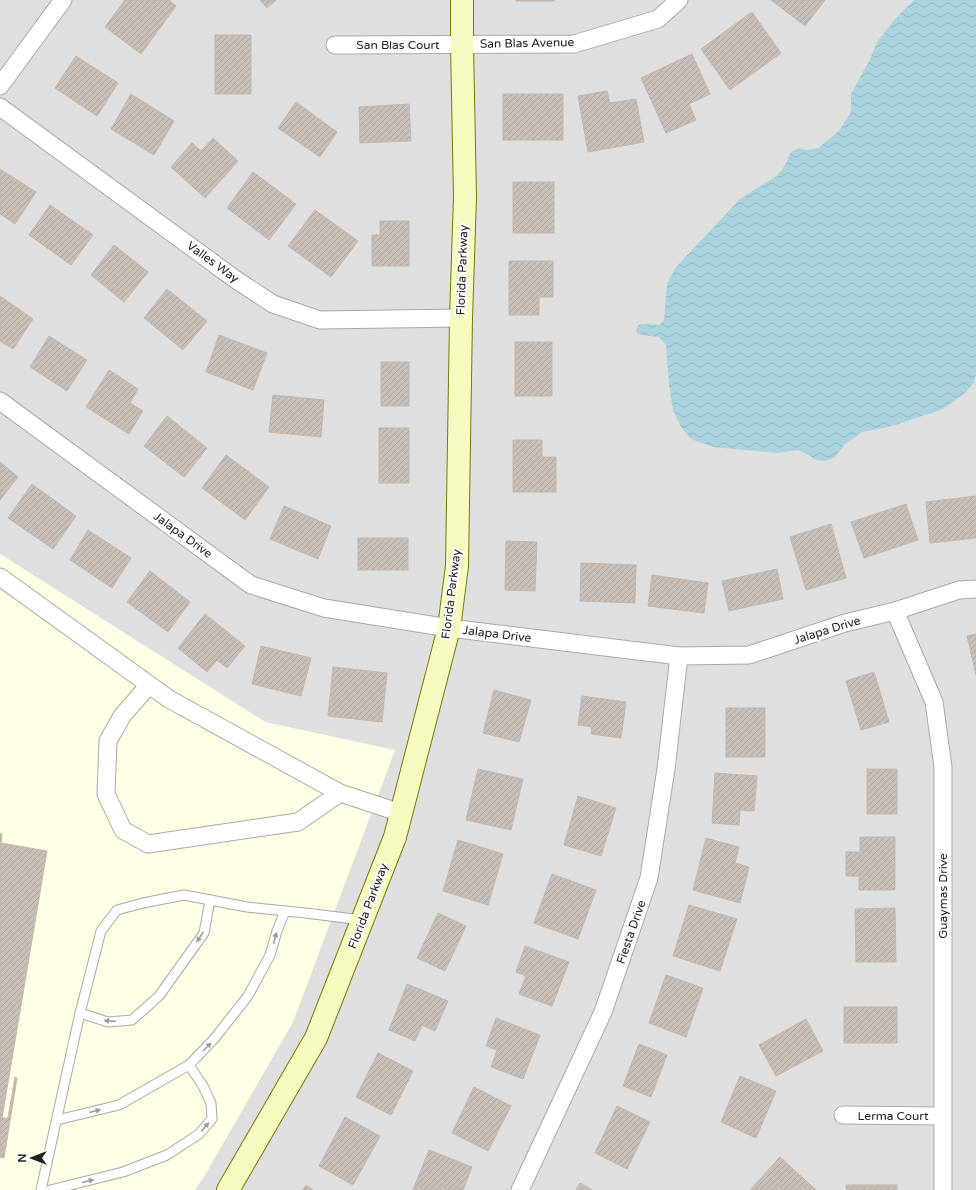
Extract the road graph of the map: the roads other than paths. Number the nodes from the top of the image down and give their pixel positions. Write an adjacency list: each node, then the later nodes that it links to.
1 (63, 0): 6 (street)
2 (462, 0): 5 (street, Florida Parkway)
3 (679, 0): 5 (street, San Blas Avenue)
4 (335, 45): 5 (street, San Blas Court)
5 (462, 45): 8 (street, Florida Parkway)
6 (0, 86)
7 (0, 108): 8 (street, Valles Way)
8 (460, 318): 13 (street, Florida Parkway)
9 (0, 401): 13 (street, Jalapa Drive)
10 (0, 577): 15 (street)
11 (976, 589): 12 (street, Jalapa Drive)
12 (895, 611): 14 (street, Jalapa Drive); 24 (street, Guaymas Drive)
13 (449, 628): 14 (street, Jalapa Drive); 17 (street, Florida Parkway)
14 (679, 656): 29 (street, Fiesta Drive)
15 (149, 685): 16 (street); 16 (street)
16 (340, 793): 17 (street)
17 (401, 813): 20 (street, Florida Parkway)
18 (210, 900): 19 (lane); 21 (lane, one-way to 21); 21 (lane)
19 (285, 911): 20 (lane); 22 (lane, one-way to 19)
20 (362, 920): 28 (street, Florida Parkway)
21 (80, 1013): 25 (lane)
22 (189, 1066): 25 (lane, one-way to 22); 27 (lane, one-way to 22)
23 (843, 1115): 24 (street, Lerma Court)
24 (942, 1116): 30 (street, Guaymas Drive)
25 (58, 1120): 26 (lane)
26 (41, 1190)
27 (50, 1190)
28 (228, 1190)
29 (520, 1190)
30 (943, 1190)

